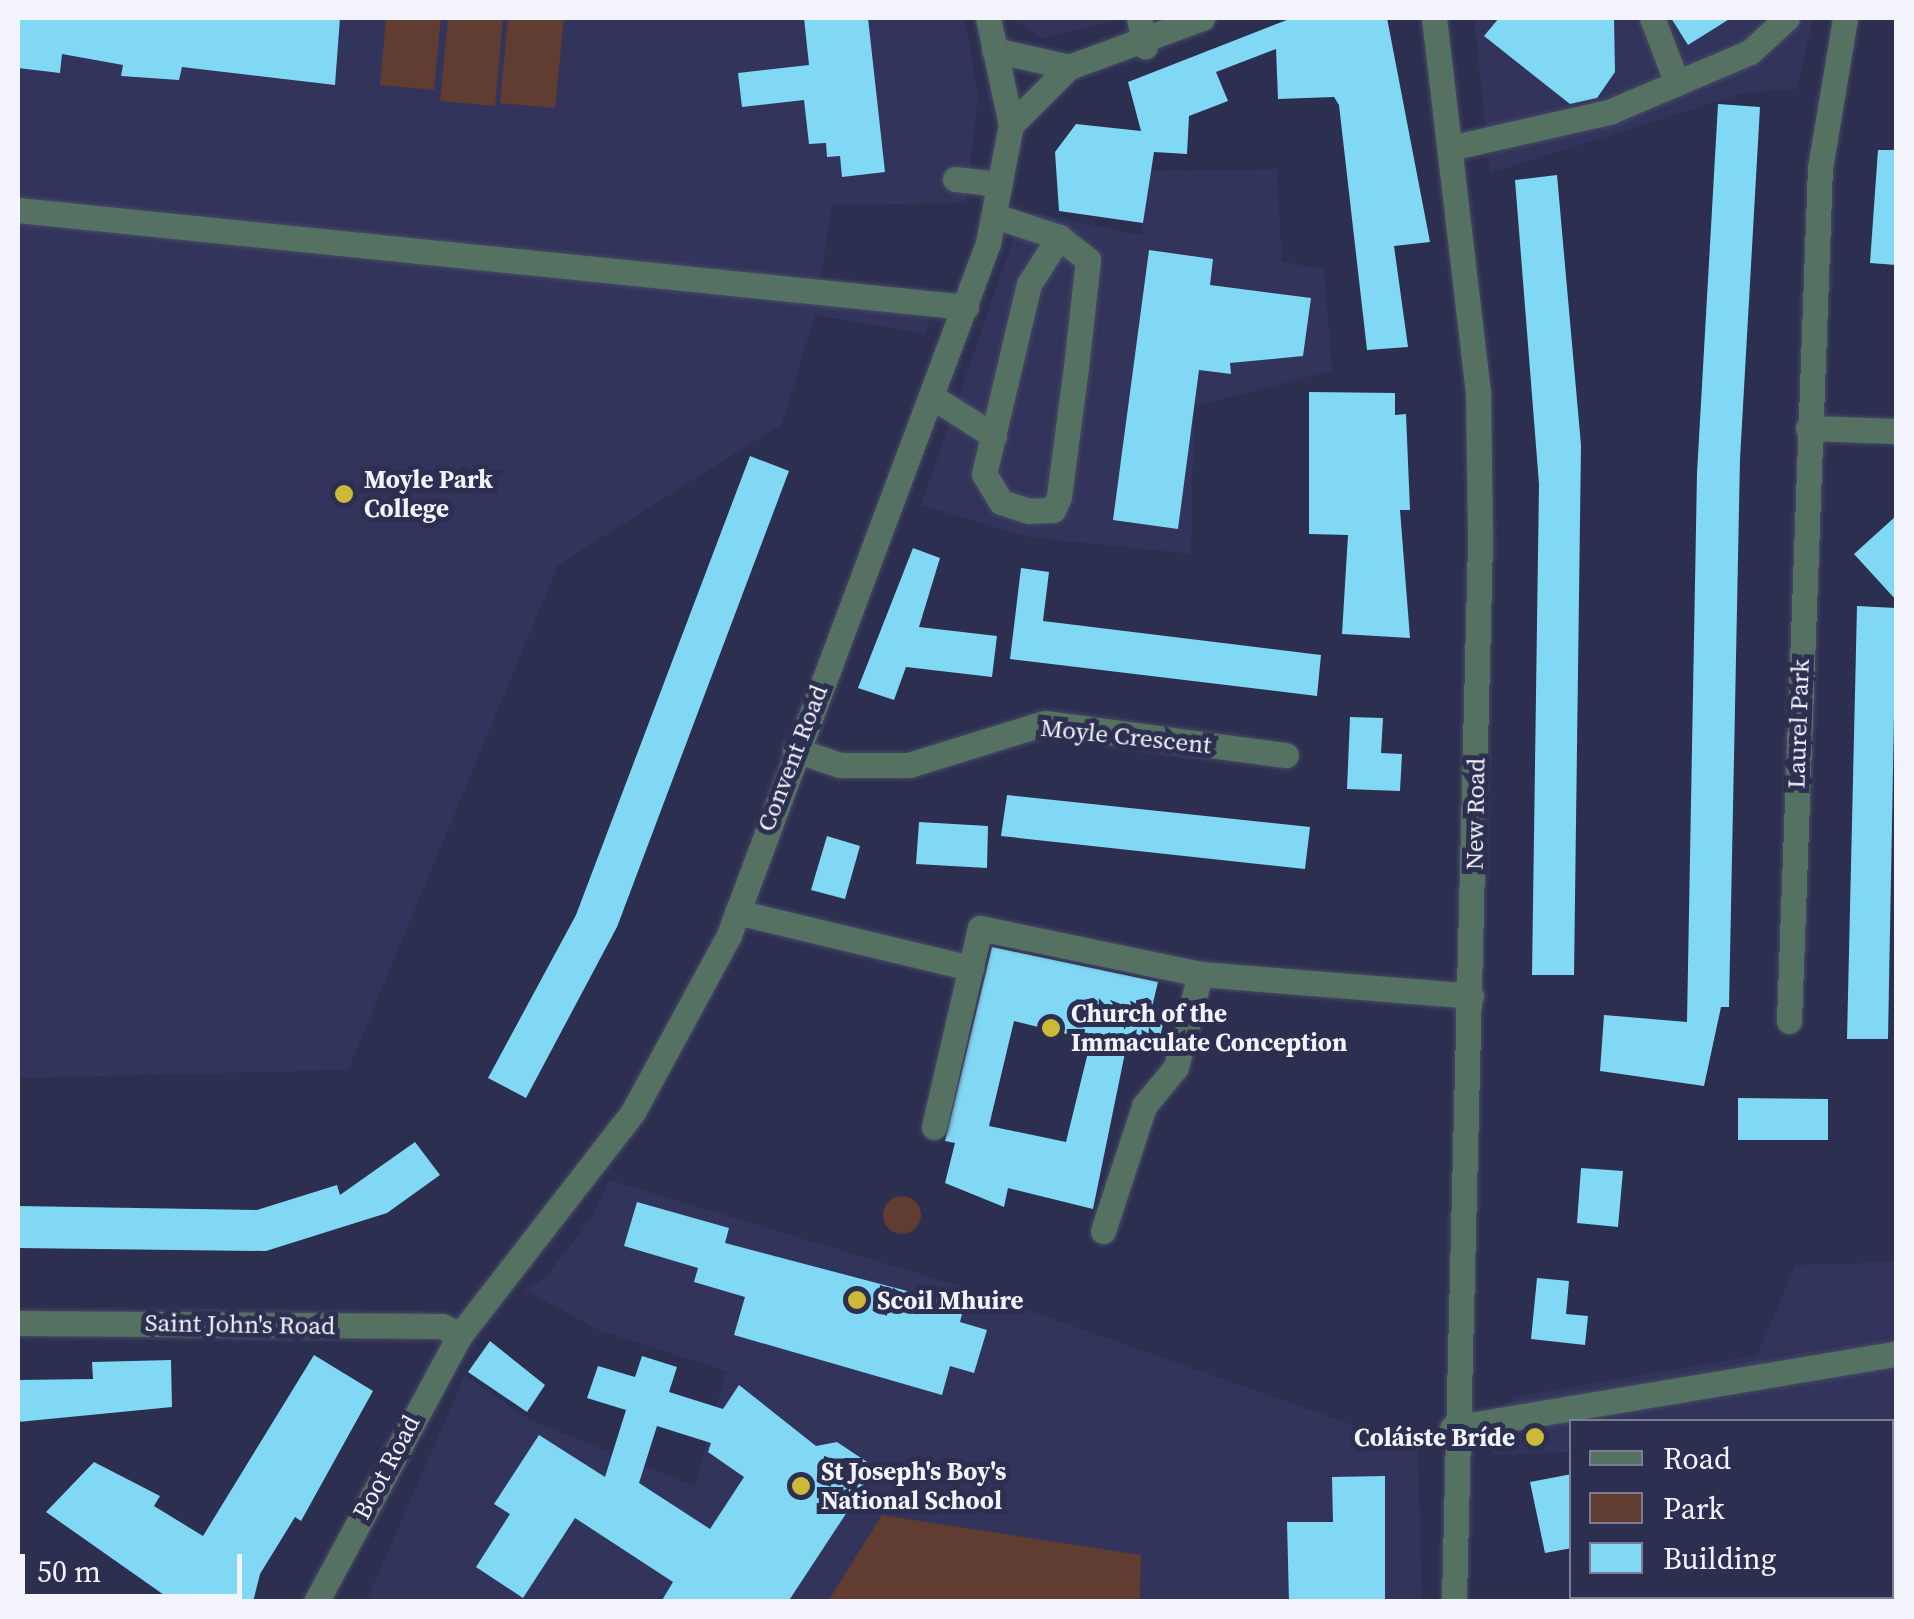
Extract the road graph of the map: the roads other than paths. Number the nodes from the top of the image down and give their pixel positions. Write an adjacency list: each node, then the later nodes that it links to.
1 (988, 18): 9 (street)
2 (1139, 18): 8 (street)
3 (1202, 18): 8 (street)
4 (1652, 18): 11 (street)
5 (1787, 18): 11 (street)
6 (1845, 18): 21 (street, Laurel Park)
7 (1433, 21): 13 (street, New Road)
8 (1145, 46): 10 (street)
9 (994, 50): 10 (street); 12 (street)
10 (1068, 67): 12 (street)
11 (1677, 83): 13 (street)
12 (1011, 125): 15 (street, Convent Road)
13 (1450, 148): 29 (street, New Road)
14 (954, 179): 15 (street)
15 (1000, 184): 17 (street, Convent Road)
16 (18, 210): 19 (street)
17 (995, 216): 18 (street); 19 (street, Convent Road)
18 (1059, 237): 23 (street); 23 (street)
19 (966, 307): 20 (street, Convent Road)
20 (934, 398): 23 (street); 24 (street, Convent Road)
21 (1808, 428): 22 (street); 30 (street, Laurel Park)
22 (1896, 431)
23 (994, 436)
24 (794, 750): 25 (street, Moyle Crescent); 26 (street, Convent Road)
25 (1286, 755)
26 (736, 912): 27 (street); 34 (street, Convent Road)
27 (972, 968): 28 (street); 31 (street)
28 (1200, 974): 29 (street); 32 (street)
29 (1472, 996): 36 (street, New Road)
30 (1788, 1021)
31 (934, 1127)
32 (1103, 1230)
33 (18, 1324): 34 (street, Saint John's Road)
34 (460, 1334): 37 (street, Boot Road)
35 (1896, 1354): 36 (street)
36 (1452, 1428): 38 (street, New Road)
37 (316, 1602)
38 (1454, 1602)

